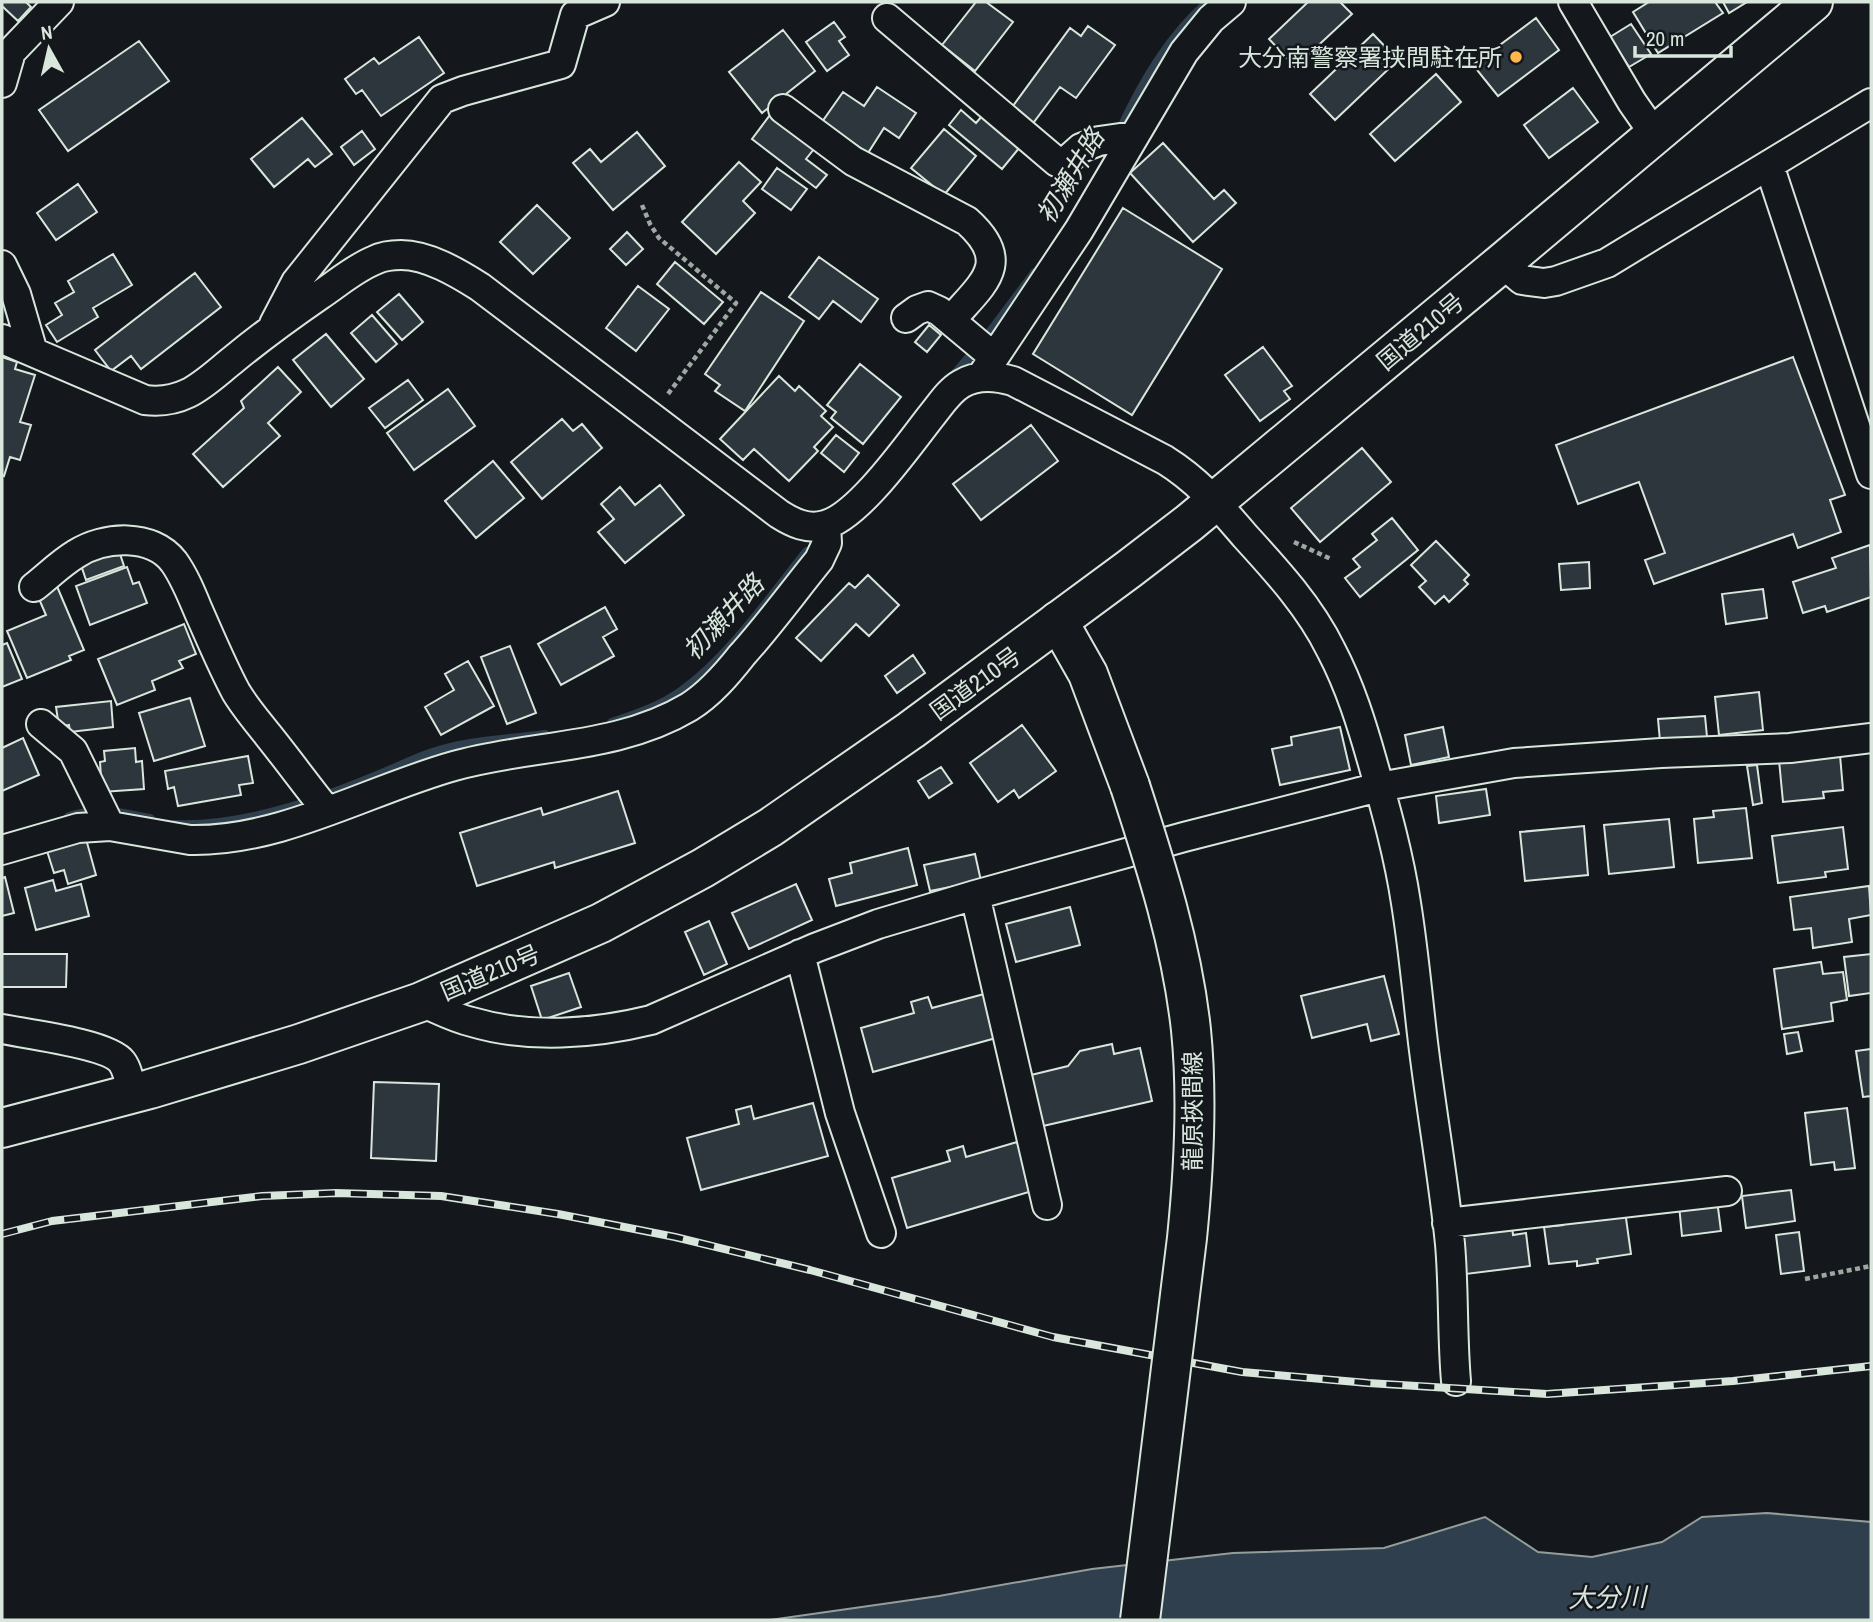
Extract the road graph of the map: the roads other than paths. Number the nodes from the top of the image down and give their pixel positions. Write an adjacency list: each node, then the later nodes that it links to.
1 (59, 2): 7 (street)
2 (605, 2): 17 (street)
3 (1231, 2): 11 (street)
4 (1573, 2): 10 (street)
5 (1813, 2): 10 (main road, 国道210号)
6 (887, 18): 11 (street)
7 (2, 83)
8 (1871, 103): 12 (street)
9 (783, 109): 16 (street)
10 (1655, 135): 13 (main road, 国道210号)
11 (1135, 136): 20 (street)
12 (1769, 165): 13 (street); 21 (street)
13 (1502, 263): 22 (main road, 国道210号)
14 (2, 265): 19 (street)
15 (906, 318): 16 (street)
16 (951, 320): 20 (street)
17 (271, 330): 19 (street); 23 (street)
18 (2, 339): 19 (street)
19 (33, 352)
20 (988, 367): 22 (street); 23 (street)
21 (1871, 469)
22 (1215, 501): 25 (main road, 国道210号); 28 (street)
23 (826, 525): 29 (street)
24 (34, 587): 29 (street)
25 (1058, 621): 34 (main road, 国道210号); 43 (main road, 龍原挾間線, bridge)
26 (41, 724): 30 (street)
27 (1871, 738): 28 (street)
28 (1379, 787): 32 (street); 40 (street)
29 (327, 811): 30 (street)
30 (110, 826): 31 (street)
31 (2, 850)
32 (975, 895): 33 (street); 39 (street)
33 (800, 954): 34 (street); 41 (street)
34 (421, 1002): 36 (main road, 国道210号)
35 (2, 1029): 36 (street)
36 (132, 1094): 37 (main road, 国道210号)
37 (2, 1128)
38 (1727, 1191): 40 (street)
39 (1047, 1205)
40 (1447, 1223): 42 (street)
41 (881, 1233)
42 (1456, 1381)
43 (1140, 1620)

